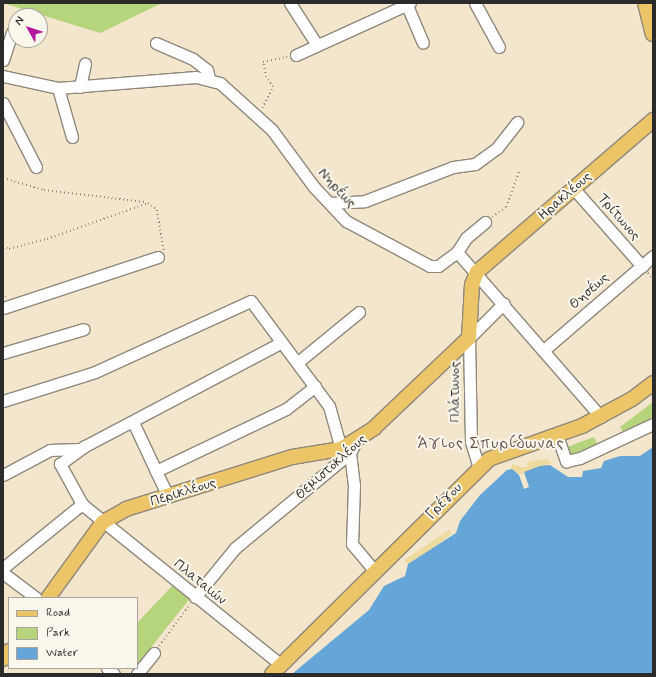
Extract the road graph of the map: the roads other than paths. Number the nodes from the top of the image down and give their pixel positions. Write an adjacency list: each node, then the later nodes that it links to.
1 (290, 3): 9 (street)
2 (408, 3): 7 (street); 9 (street)
3 (475, 3): 10 (street)
4 (645, 3): 5 (main road)
5 (653, 34)
6 (156, 43): 15 (street)
7 (423, 43)
8 (8, 44): 12 (street)
9 (317, 45): 11 (street)
10 (499, 47)
11 (296, 55)
12 (3, 60)
13 (85, 64): 16 (street)
14 (3, 76): 17 (street)
15 (209, 78): 16 (street); 24 (street, Νηρέως)
16 (80, 86): 17 (street)
17 (58, 88): 21 (street)
18 (3, 103): 22 (street)
19 (653, 120): 23 (main road, Ηρακλέους)
20 (517, 122): 24 (street)
21 (72, 137)
22 (36, 167)
23 (574, 189): 29 (street, Τρίτωνος); 30 (main road, Ηρακλέους)
24 (330, 203): 26 (street, Νηρέως)
25 (485, 222): 26 (street, Νηρέως)
26 (457, 252): 30 (street)
27 (158, 256): 32 (street)
28 (653, 256): 29 (street, Θησέως)
29 (642, 266): 37 (street, Θησέως)
30 (477, 272): 31 (street); 35 (main road)
31 (504, 303): 35 (street); 37 (street)
32 (3, 308)
33 (359, 312): 39 (street)
34 (84, 329): 38 (street)
35 (469, 338): 47 (main road, Θεμιστοκλέους); 49 (street, Πλάτωνος)
36 (280, 343): 39 (street); 42 (street); 44 (street)
37 (545, 349): 43 (street)
38 (3, 353)
39 (298, 362): 41 (street)
40 (653, 383): 43 (main road, Γρέγου)
41 (315, 386): 47 (street); 50 (street)
42 (3, 400)
43 (601, 417): 46 (main road, Γρέγου)
44 (133, 422): 48 (street); 50 (street)
45 (653, 424): 46 (street)
46 (557, 435): 49 (main road, Γρέγου)
47 (348, 448): 52 (main road, Περικλέους); 56 (street); 60 (street, Θεμιστοκλέους)
48 (79, 449): 51 (street); 53 (street)
49 (479, 468): 56 (main road, Γρέγου)
50 (156, 471): 52 (street)
51 (3, 475)
52 (168, 496): 54 (main road, Περικλέους)
53 (82, 504): 54 (street, Πλαταιών); 55 (street)
54 (103, 522): 59 (main road, Περικλέους); 60 (street, Πλαταιών)
55 (3, 568)
56 (375, 571): 62 (main road, Γρέγου)
57 (3, 573): 58 (street)
58 (35, 597)
59 (49, 597)
60 (195, 598): 62 (street, Πλαταιών)
61 (154, 653): 63 (street)
62 (276, 669)
63 (137, 674)

